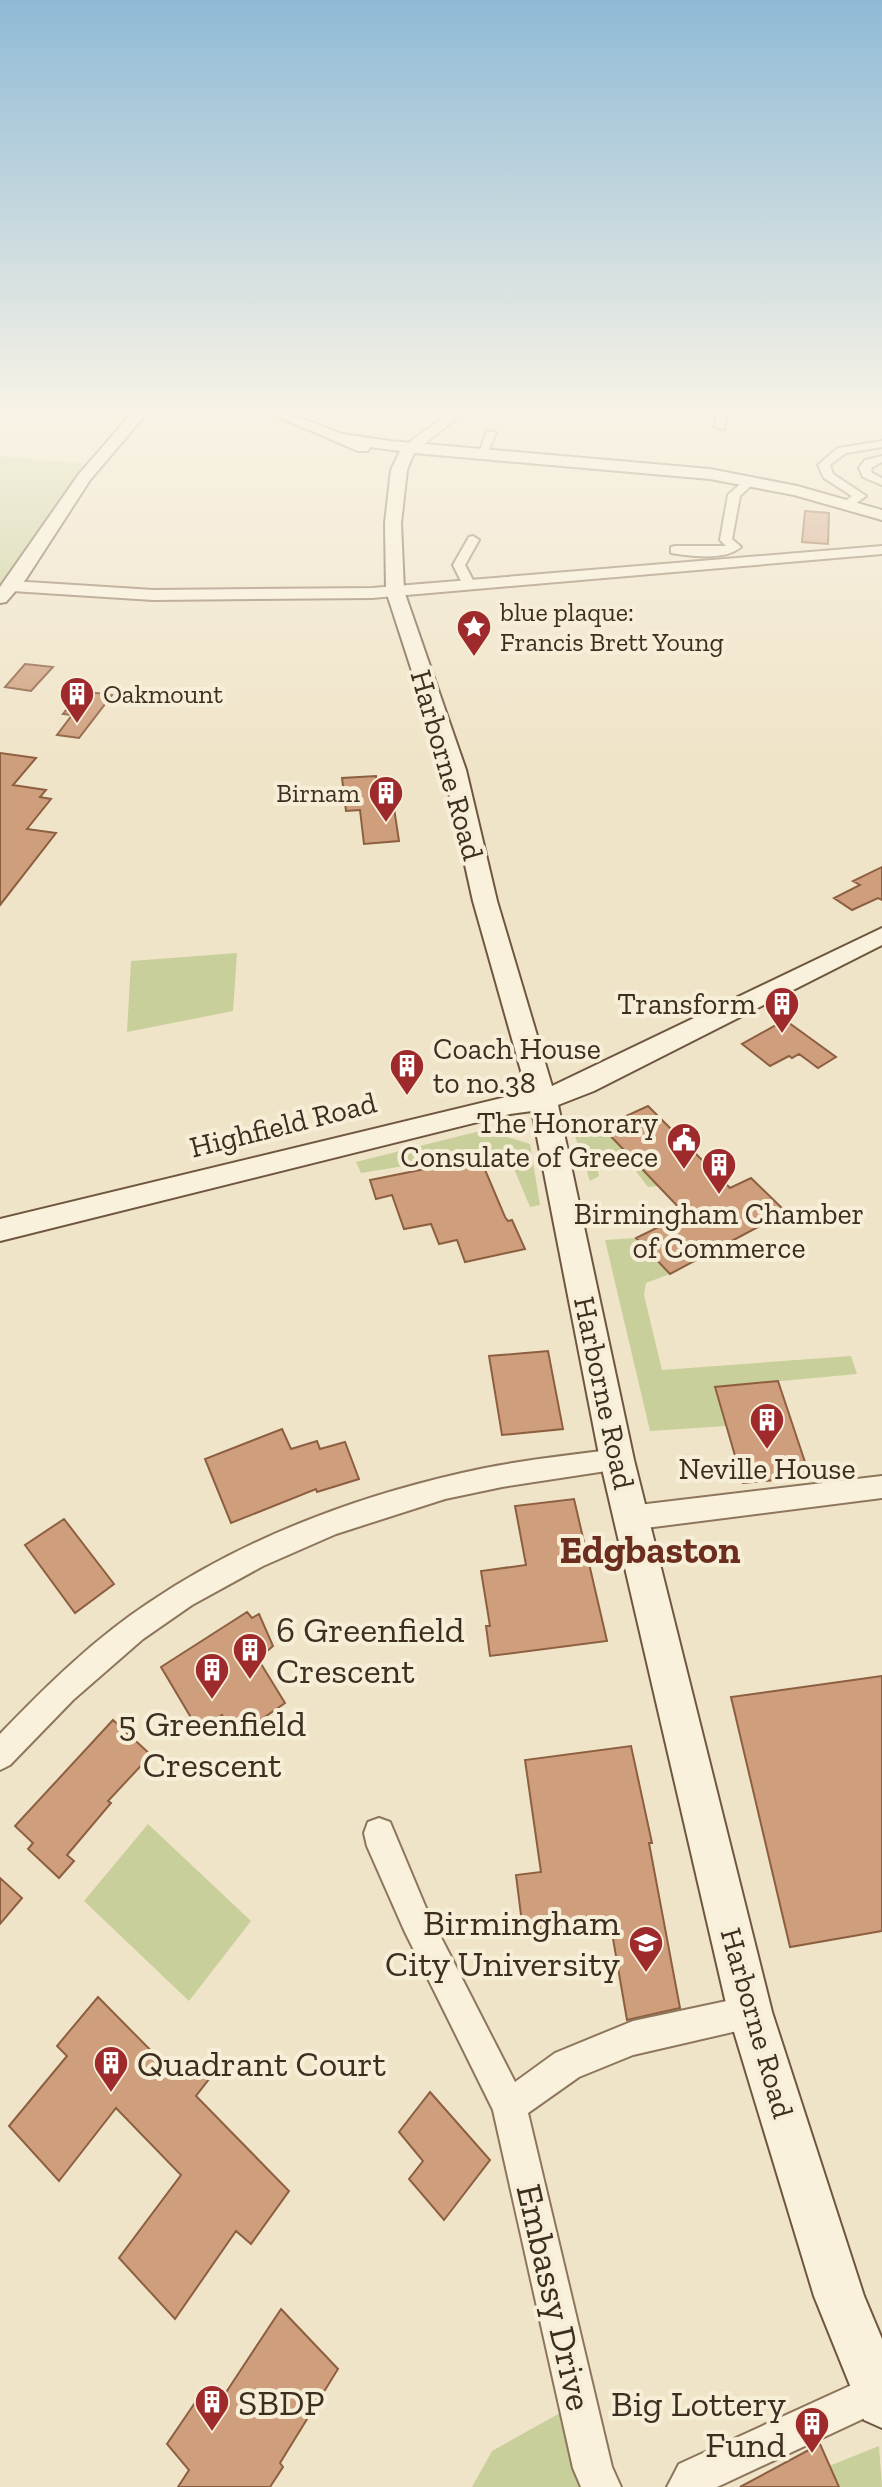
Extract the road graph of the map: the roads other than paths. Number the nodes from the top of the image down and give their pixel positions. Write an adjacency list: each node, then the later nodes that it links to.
1 (49, 529): 10 (main road)
2 (393, 529): 9 (main road, Harborne Road)
3 (728, 529): 7 (street)
4 (473, 540): 8 (street)
5 (675, 550): 7 (street)
6 (882, 550): 7 (street)
7 (737, 554): 8 (street)
8 (469, 584): 9 (street)
9 (395, 591): 10 (street); 12 (main road, Harborne Road)
10 (6, 592)
11 (882, 935): 12 (main road, Highfield Road)
12 (543, 1100): 13 (main road, Highfield Road); 14 (main road, Harborne Road)
13 (0, 1230)
14 (617, 1460): 16 (main road, Harborne Road); 17 (street)
15 (882, 1487): 16 (street)
16 (630, 1518): 19 (main road, Harborne Road)
17 (0, 1755)
18 (379, 1833): 20 (street, Embassy Drive)
19 (750, 2012): 20 (street); 21 (main road, Harborne Road)
20 (509, 2106): 22 (street, Embassy Drive)
21 (880, 2397): 23 (street)
22 (601, 2487)
23 (687, 2487)

